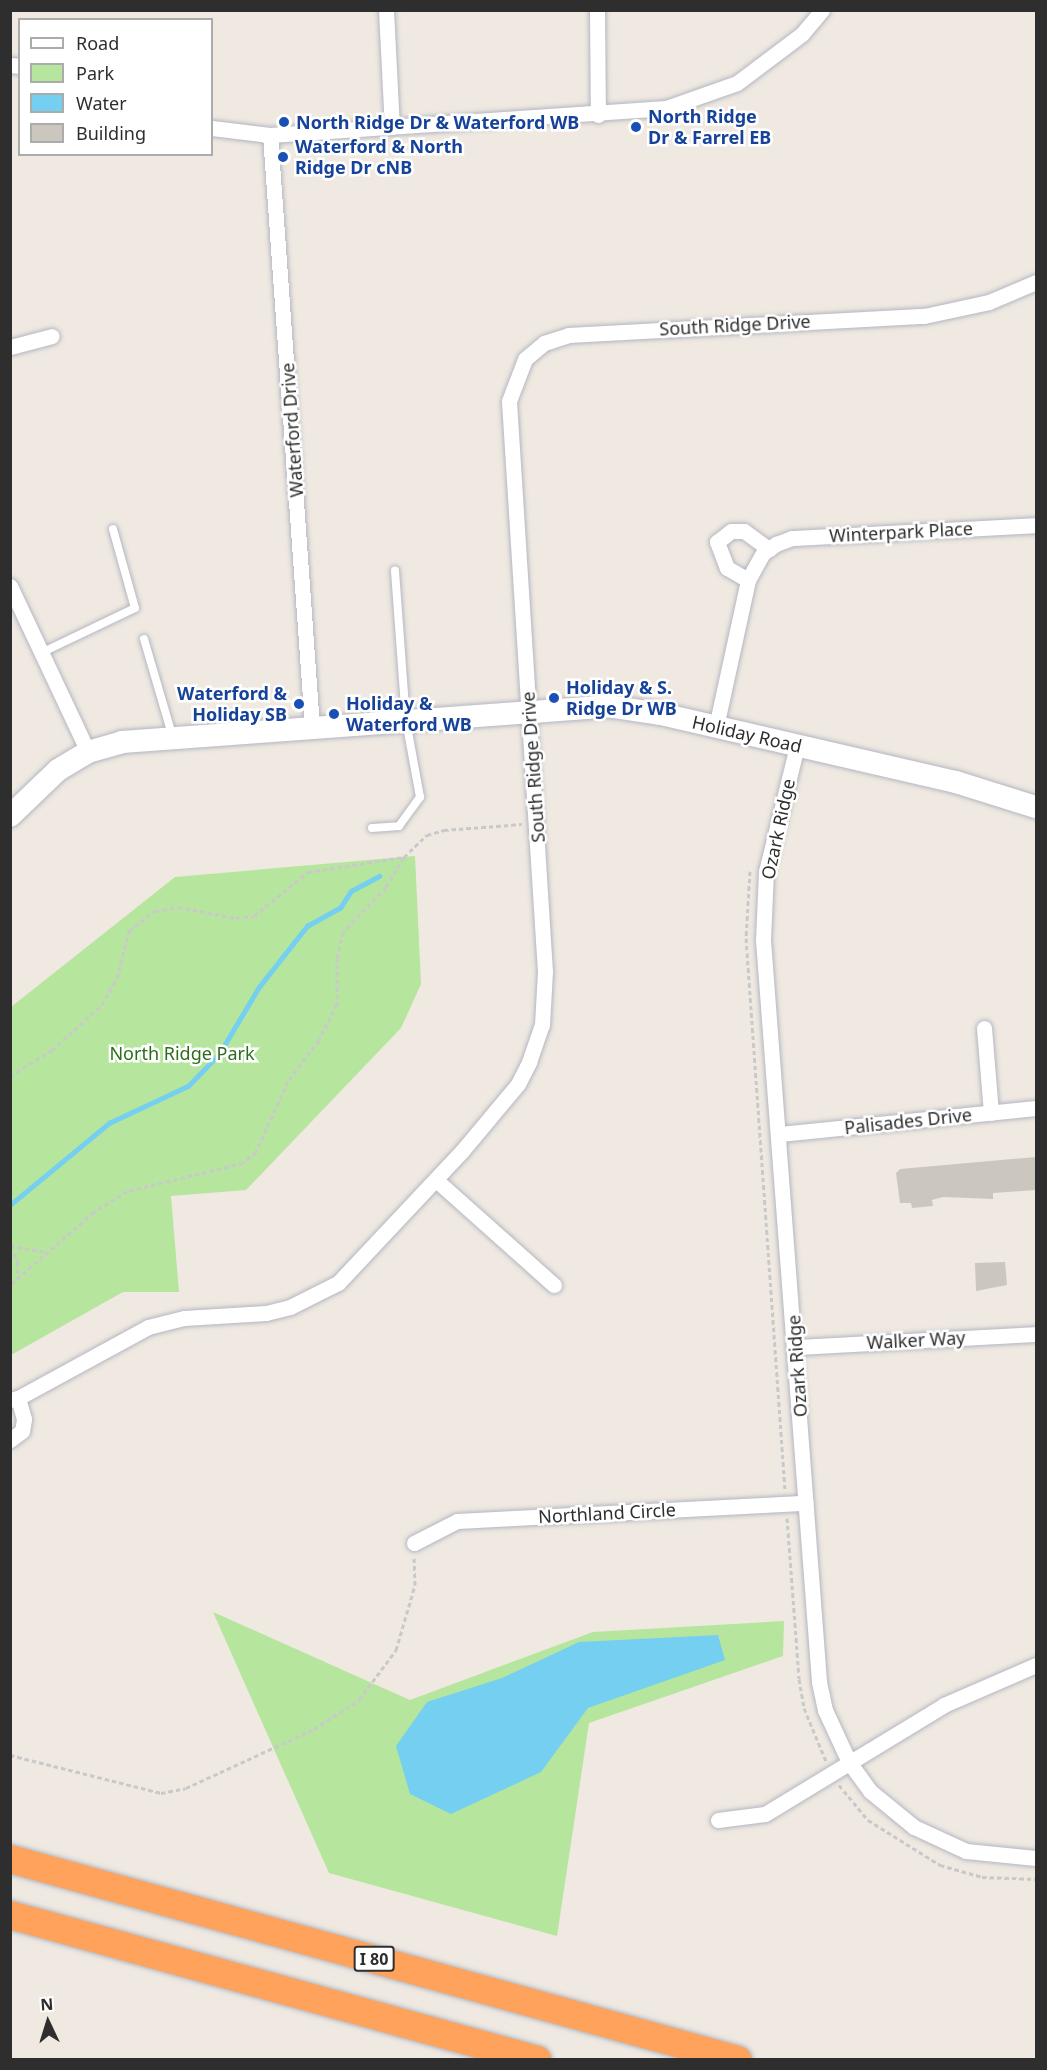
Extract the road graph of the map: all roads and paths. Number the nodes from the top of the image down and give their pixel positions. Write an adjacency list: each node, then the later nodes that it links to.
1 (386, 10): 5 (street)
2 (597, 10): 4 (street)
3 (822, 10): 4 (street)
4 (598, 115): 5 (street)
5 (392, 127): 7 (street)
6 (213, 128): 7 (street)
7 (270, 135): 21 (street, Waterford Drive)
8 (1036, 282): 19 (street, South Ridge Drive)
9 (52, 336): 10 (street)
10 (10, 347)
11 (1036, 525): 13 (street, Winterpark Place)
12 (113, 529): 18 (lane)
13 (769, 549): 15 (street); 15 (street)
14 (394, 570): 20 (lane)
15 (748, 580): 22 (street)
16 (10, 586): 18 (street)
17 (144, 639): 23 (lane)
18 (41, 653): 25 (street)
19 (529, 712): 20 (street, Holiday Road); 22 (street, Holiday Road); 28 (street, South Ridge Drive)
20 (406, 722): 21 (street, Holiday Road); 29 (lane)
21 (312, 726): 23 (street, Holiday Road)
22 (716, 727): 24 (street, Holiday Road)
23 (172, 736): 25 (street, Holiday Road)
24 (796, 746): 26 (street, Holiday Road); 36 (street, Ozark Ridge)
25 (88, 752): 27 (street, Holiday Road)
26 (1036, 807)
27 (10, 816)
28 (537, 823): 30 (path); 37 (street, South Ridge Drive)
29 (372, 828)
30 (404, 856): 33 (path); 39 (path)
31 (750, 868): 47 (path)
32 (984, 1028): 35 (street)
33 (10, 1076)
34 (1036, 1108): 35 (street, Palisades Drive)
35 (991, 1113): 36 (street, Palisades Drive)
36 (780, 1134): 44 (street, Ozark Ridge)
37 (436, 1180): 42 (street); 45 (street, South Ridge Drive)
38 (10, 1246): 39 (path); 40 (path)
39 (47, 1252): 40 (path)
40 (17, 1278): 41 (path)
41 (10, 1285)
42 (554, 1285)
43 (1036, 1334): 44 (street, Walker Way)
44 (796, 1347): 48 (street, Ozark Ridge)
45 (14, 1399): 46 (street, South Ridge Drive)
46 (10, 1440)
47 (786, 1503): 48 (street, Northland Circle); 49 (street, Northland Circle); 51 (path)
48 (806, 1503): 53 (street, Ozark Ridge)
49 (414, 1544): 52 (path)
50 (1036, 1665): 53 (street)
51 (813, 1737)
52 (10, 1755)
53 (849, 1762): 54 (street); 55 (street, Ozark Ridge)
54 (718, 1820)
55 (1036, 1858)
56 (10, 1859): 61 (highway, I 80)
57 (982, 1877): 58 (path)
58 (1036, 1879)
59 (10, 1915): 60 (highway)
60 (537, 2060)
61 (738, 2060)

